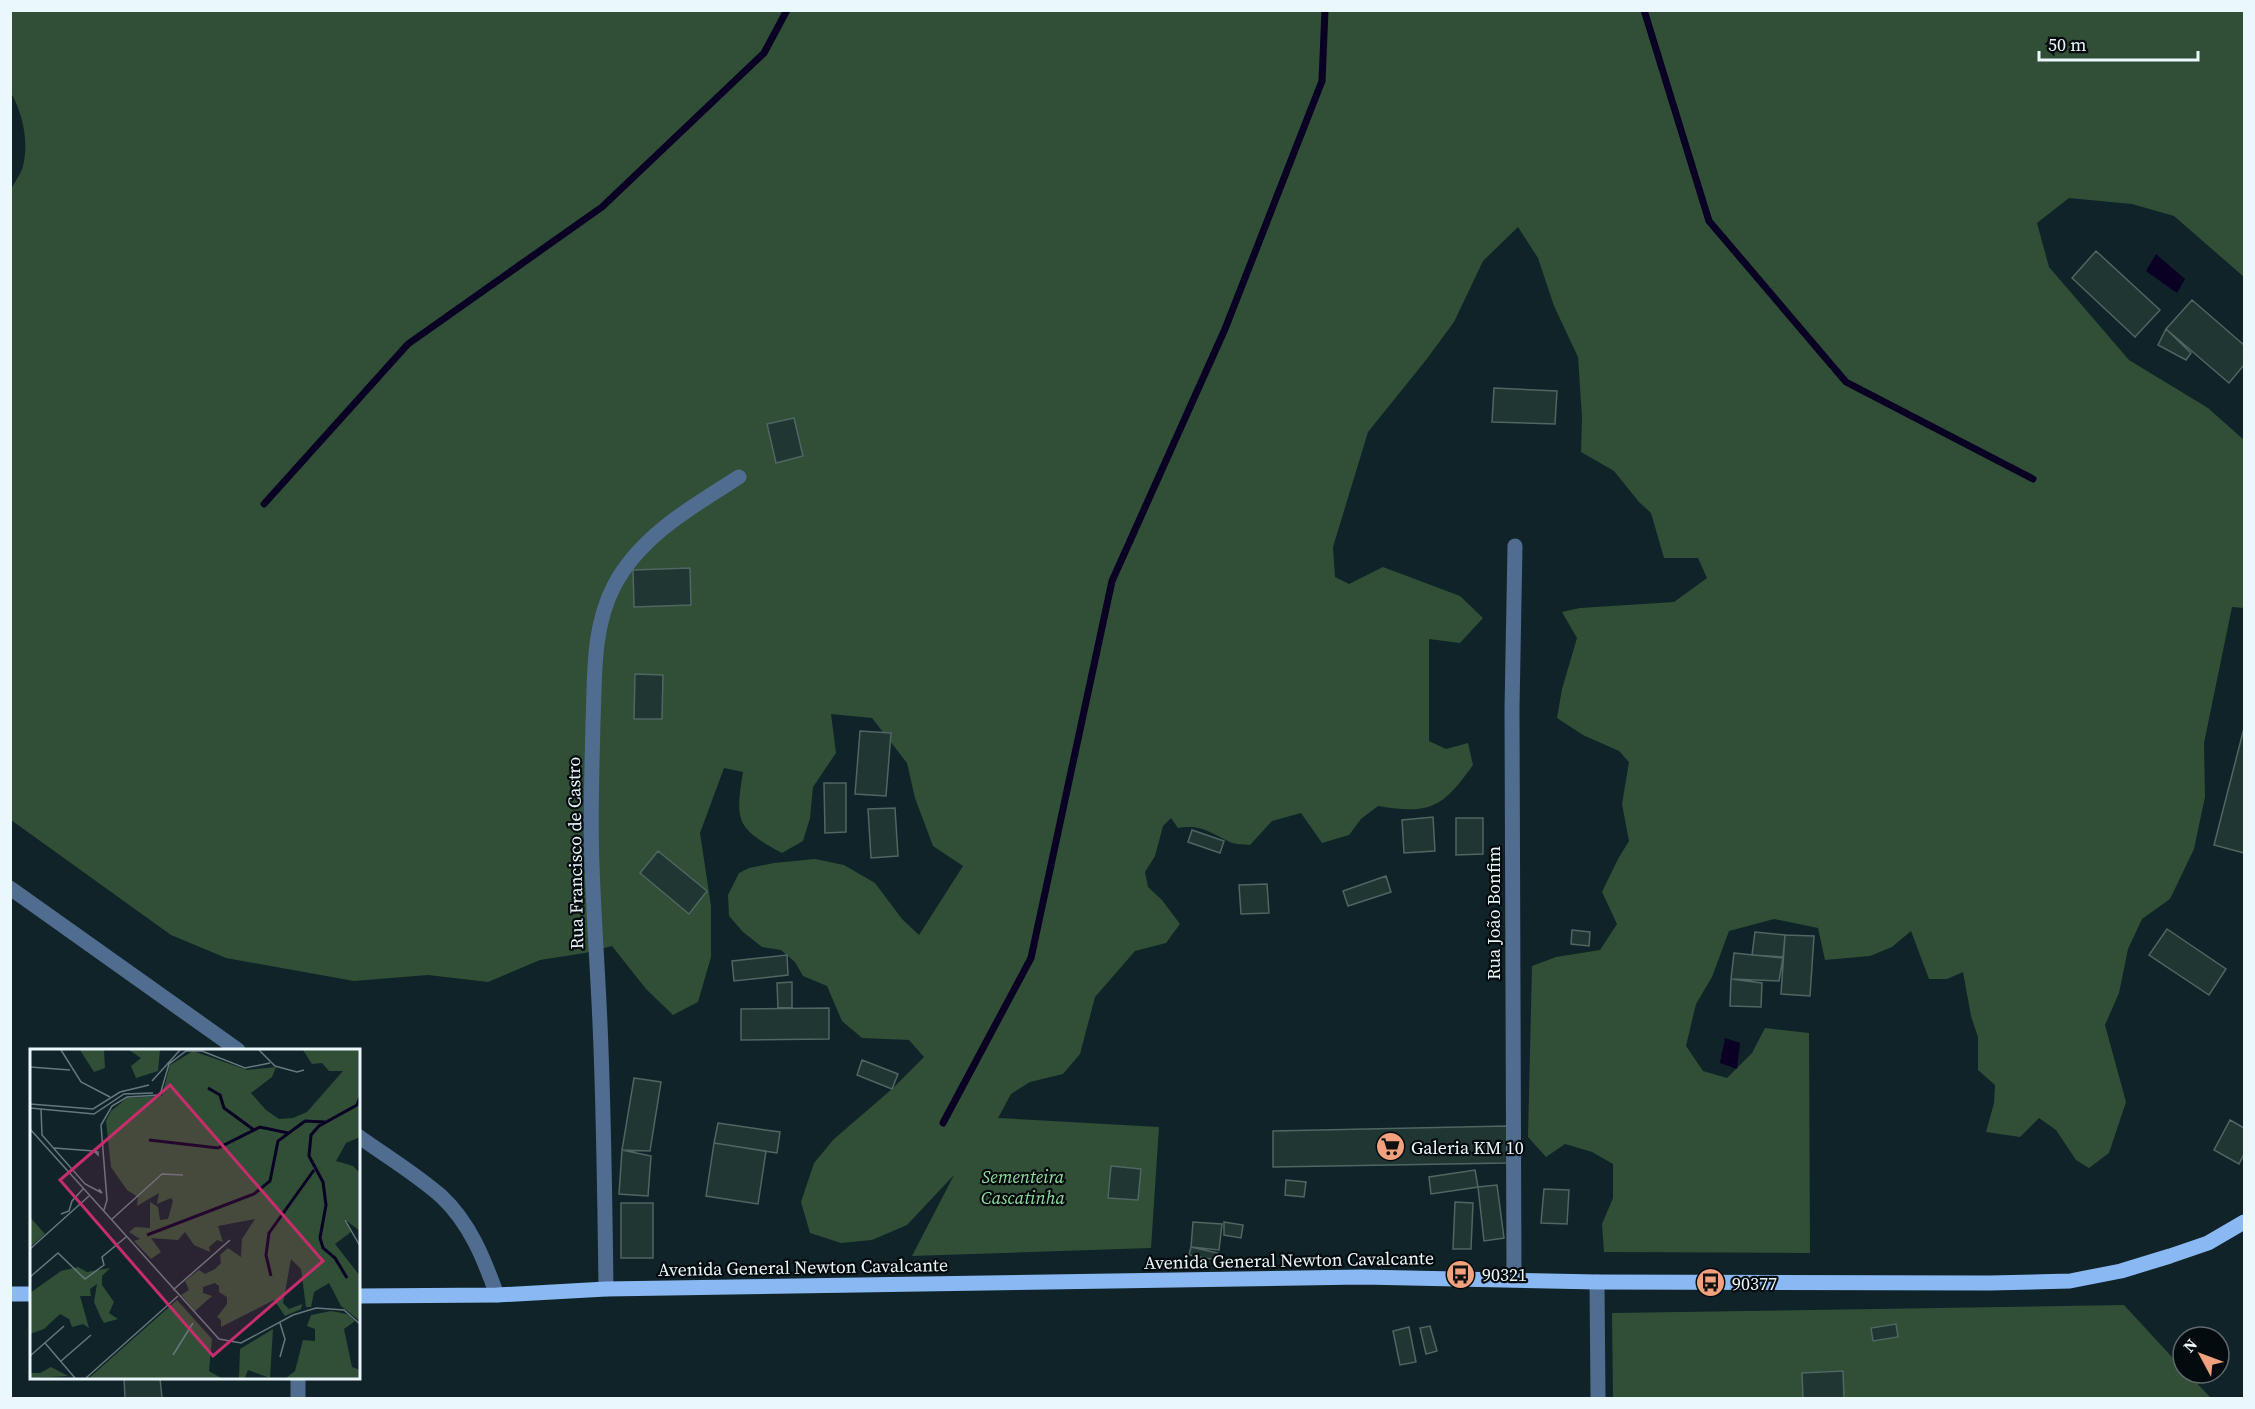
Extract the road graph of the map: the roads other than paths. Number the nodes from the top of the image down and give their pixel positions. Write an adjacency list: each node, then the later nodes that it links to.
1 (739, 477): 9 (street, Rua Francisco de Castro)
2 (1515, 546): 7 (street, Rua João Bonfim)
3 (10, 888): 4 (street)
4 (237, 1049)
5 (360, 1137): 12 (street)
6 (2244, 1222): 8 (main road, Avenida General Newton Cavalcante)
7 (1514, 1280): 8 (main road, Avenida General Newton Cavalcante); 9 (main road, Avenida General Newton Cavalcante)
8 (1597, 1282): 16 (street)
9 (606, 1289): 12 (main road, Avenida General Newton Cavalcante)
10 (10, 1294): 11 (main road)
11 (30, 1294)
12 (497, 1295): 13 (main road, Avenida General Newton Cavalcante)
13 (360, 1296)
14 (298, 1379): 15 (street)
15 (298, 1398)
16 (1598, 1398)

